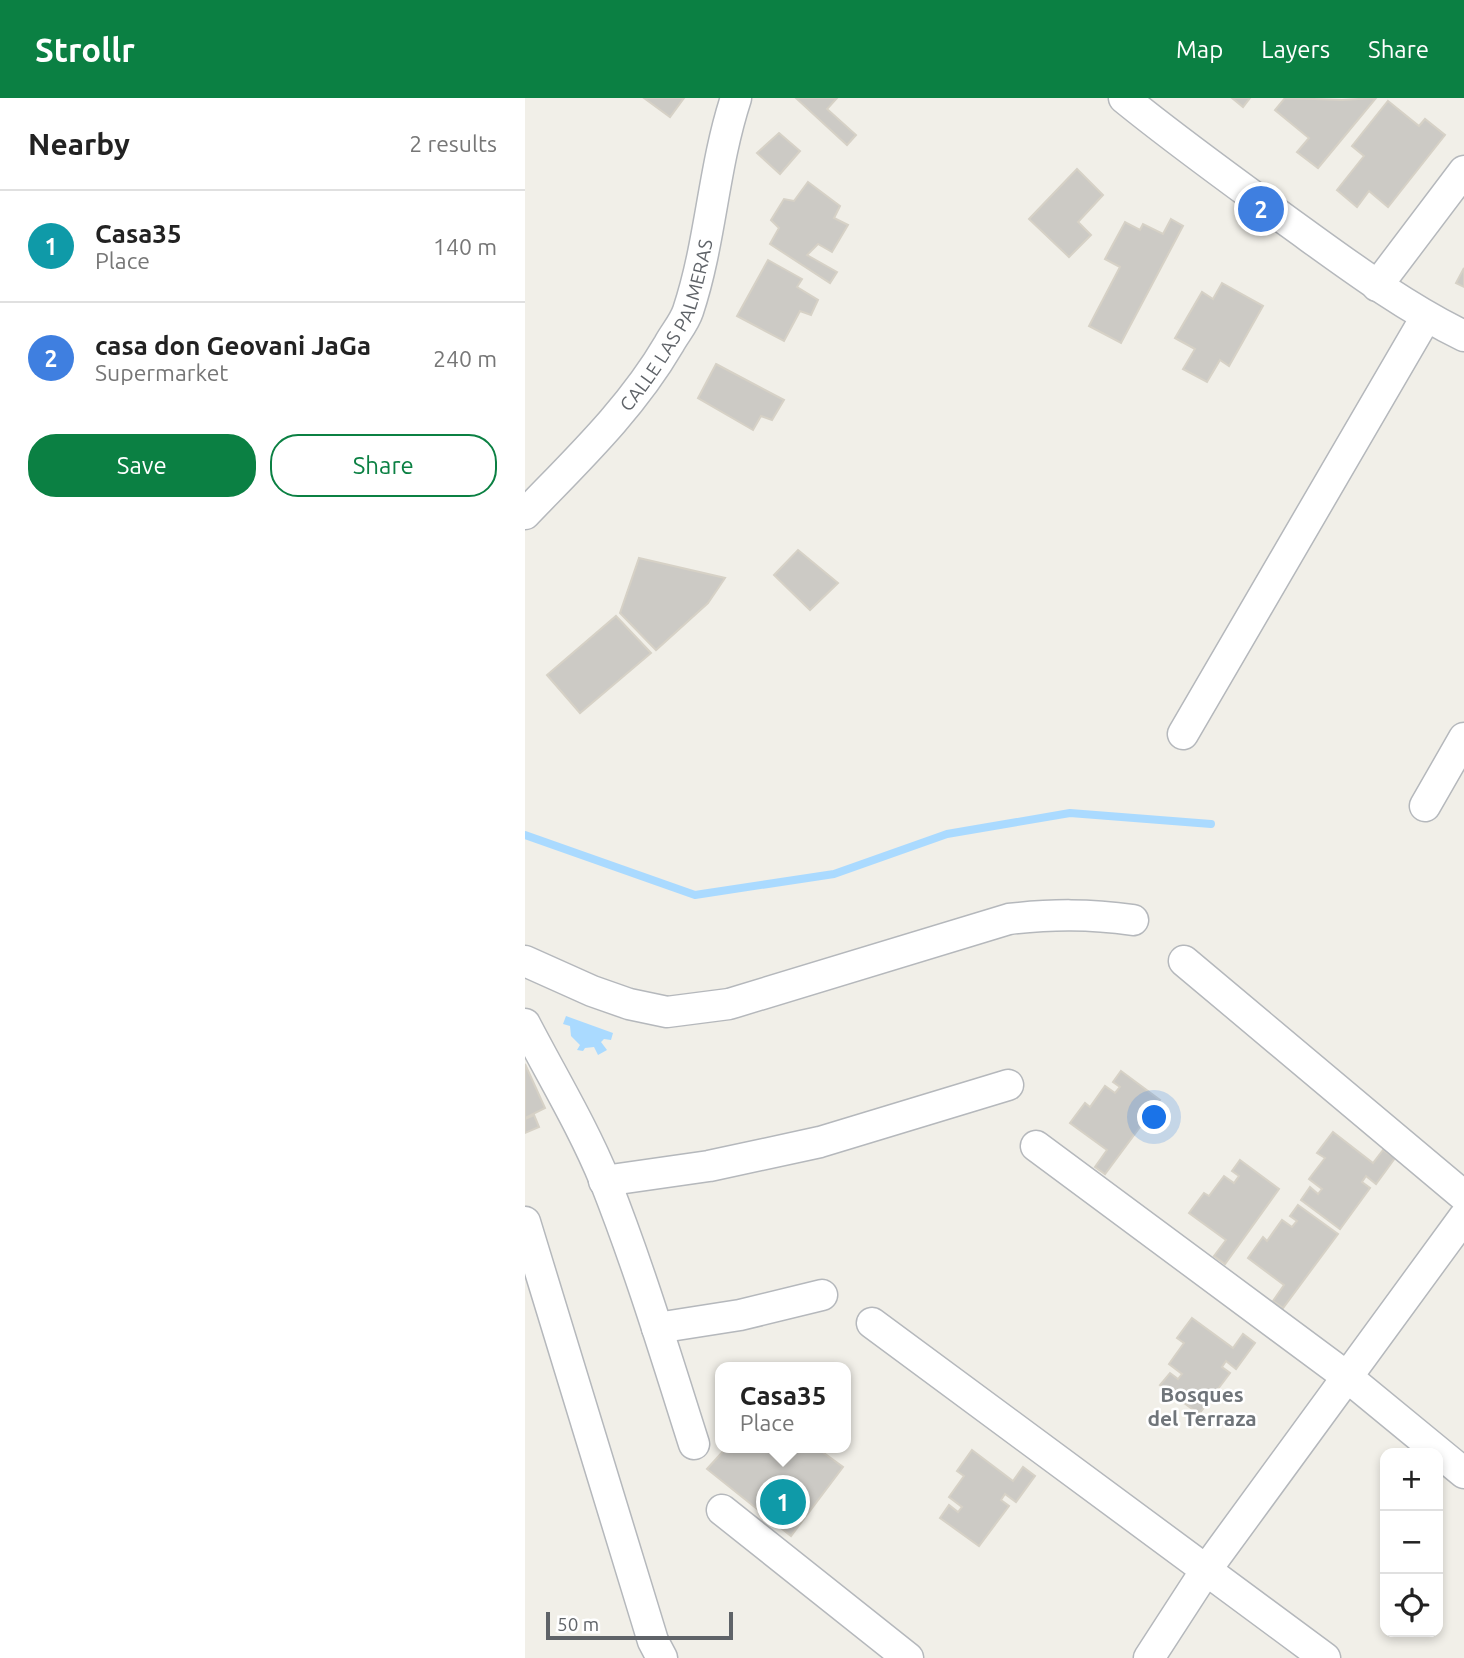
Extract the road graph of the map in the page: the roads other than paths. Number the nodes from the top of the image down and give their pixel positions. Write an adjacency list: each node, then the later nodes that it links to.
1 (736, 98): 7 (street, CALLE LAS PALMERAS)
2 (1124, 98): 4 (street)
3 (1464, 172): 4 (street)
4 (1377, 286): 5 (street)
5 (1426, 317): 6 (street); 8 (street)
6 (1464, 336)
7 (525, 514)
8 (1182, 733)
9 (1464, 738): 10 (street)
10 (1425, 806)
11 (1133, 920): 12 (street)
12 (525, 961)
13 (1184, 961): 18 (street)
14 (525, 1024): 17 (street)
15 (1008, 1085): 17 (street)
16 (1036, 1146): 24 (street)
17 (604, 1181): 23 (street)
18 (1464, 1196)
19 (1464, 1217): 24 (street)
20 (525, 1222): 29 (street)
21 (823, 1295): 23 (street)
22 (872, 1323): 28 (street)
23 (657, 1328): 25 (street)
24 (1346, 1376): 26 (street); 28 (street)
25 (694, 1444)
26 (1464, 1473)
27 (722, 1510): 30 (street)
28 (1206, 1570): 31 (street); 32 (street)
29 (662, 1658)
30 (908, 1658)
31 (1149, 1658)
32 (1325, 1658)

